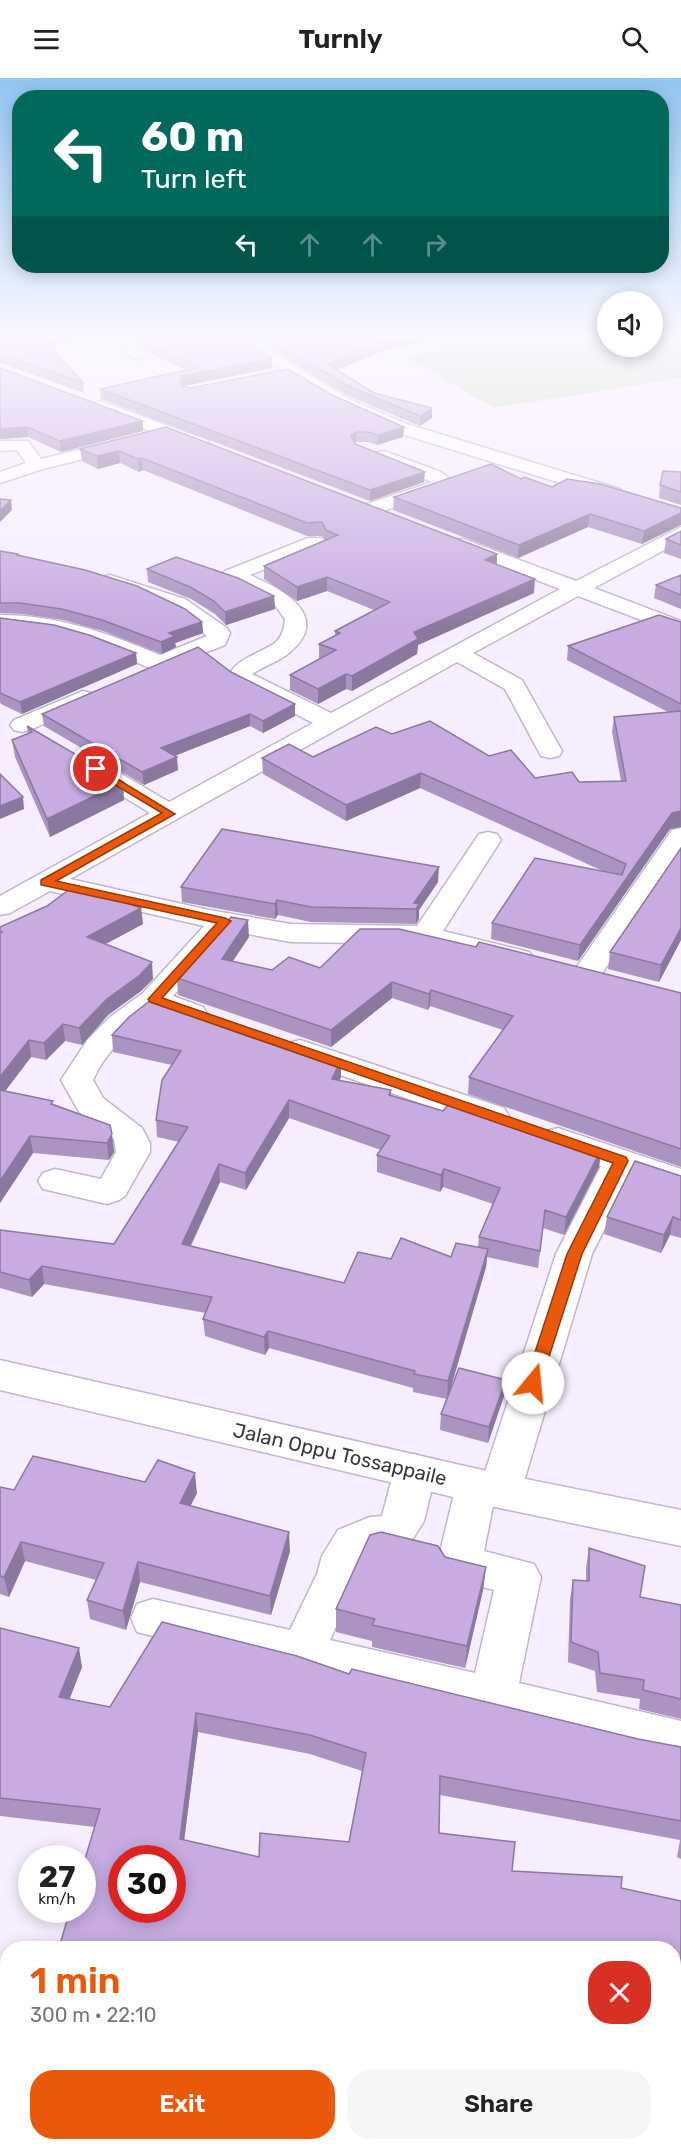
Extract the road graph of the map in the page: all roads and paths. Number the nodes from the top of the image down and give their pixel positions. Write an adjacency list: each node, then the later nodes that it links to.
1 (153, 436): 7 (street)
2 (178, 436): 6 (street)
3 (426, 436): 9 (street)
4 (0, 446): 7 (street)
5 (362, 448): 11 (street)
6 (220, 451)
7 (37, 465): 8 (street)
8 (0, 478)
9 (624, 496)
10 (349, 501): 11 (street)
11 (386, 515): 12 (street)
12 (359, 526)
13 (681, 532): 17 (street)
14 (442, 537): 17 (street)
15 (315, 542): 27 (street)
16 (87, 575): 23 (street)
17 (574, 589): 19 (street); 22 (street)
18 (681, 612): 19 (street)
19 (655, 618): 21 (street)
20 (0, 621): 23 (street)
21 (681, 628)
22 (457, 652): 27 (street); 29 (street)
23 (160, 663): 24 (street)
24 (130, 677)
25 (98, 691): 28 (street)
26 (0, 713): 28 (street)
27 (332, 723): 30 (street)
28 (42, 737): 30 (street)
29 (550, 751)
30 (170, 814): 33 (street)
31 (681, 836): 37 (street)
32 (488, 840): 36 (street)
33 (45, 882): 34 (street); 35 (street)
34 (0, 907)
35 (225, 921): 36 (street); 39 (street)
36 (426, 934): 37 (street)
37 (563, 969): 38 (street)
38 (618, 983)
39 (154, 999): 40 (street); 44 (street)
40 (219, 1022)
41 (275, 1042): 42 (street)
42 (621, 1161): 43 (street); 47 (street)
43 (681, 1181)
44 (55, 1182)
45 (0, 1375): 46 (street, Jalan Oppu Tossappaile)
46 (415, 1471): 47 (street, Jalan Oppu Tossappaile); 50 (street)
47 (488, 1488): 48 (street, Jalan Oppu Tossappaile); 51 (street)
48 (681, 1528)
49 (153, 1618): 50 (street)
50 (301, 1654): 51 (street)
51 (492, 1699): 52 (street)
52 (681, 1743)

